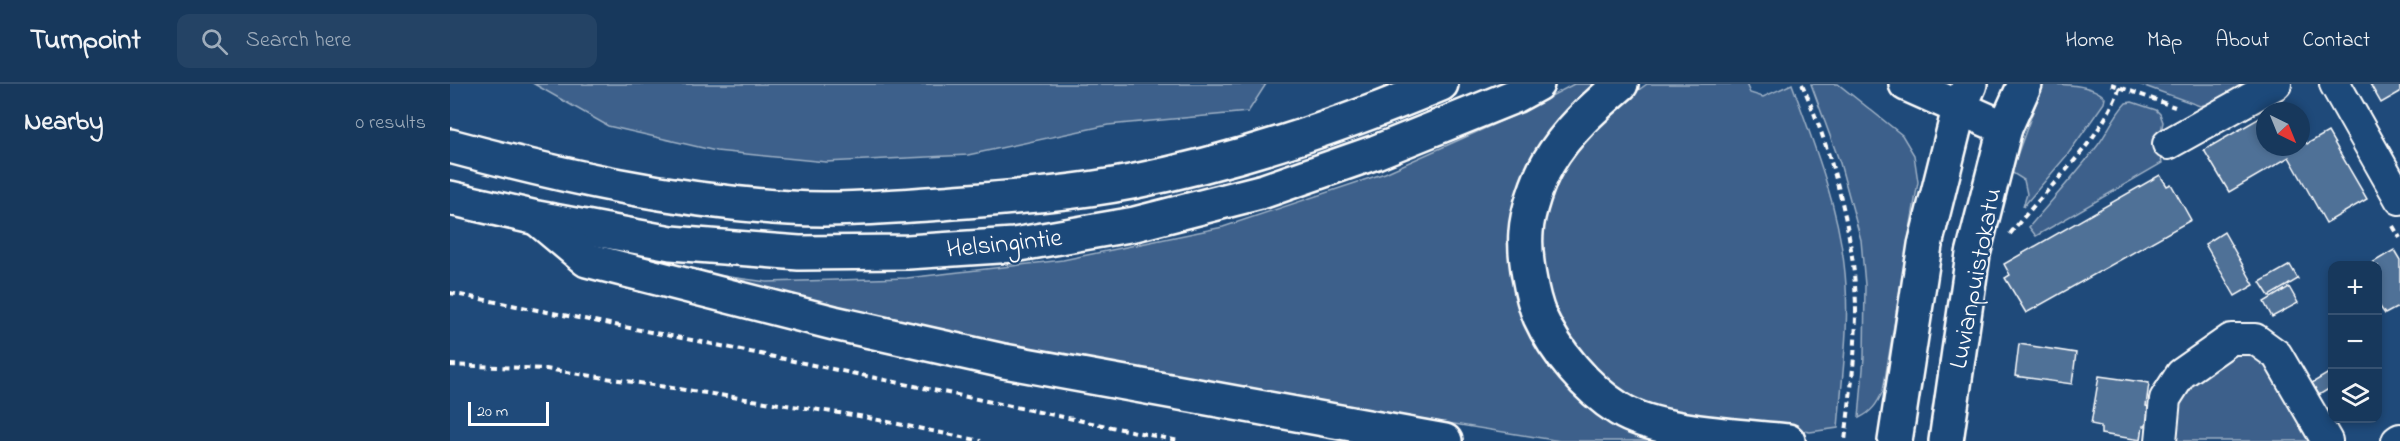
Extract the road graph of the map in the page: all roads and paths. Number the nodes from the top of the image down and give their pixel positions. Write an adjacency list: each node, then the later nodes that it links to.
1 (1441, 84): 15 (main road, Helsingintie)
2 (1537, 84): 18 (main road, Helsingintie)
3 (1621, 84): 25 (main road)
4 (1802, 84): 26 (path)
5 (1906, 84): 11 (main road)
6 (2025, 84): 13 (main road, Luvianpuistokatu)
7 (2111, 84): 10 (path)
8 (2276, 84): 12 (street)
9 (2335, 84): 17 (street)
10 (2121, 86): 12 (path); 19 (path)
11 (1964, 96): 13 (main road); 27 (main road, Luvianpuistokatu)
12 (2199, 126): 14 (street)
13 (2005, 128): 28 (main road, Luvianpuistokatu)
14 (2168, 144)
15 (450, 146)
16 (450, 198): 18 (main road, Helsingintie)
17 (2400, 199)
18 (537, 218): 24 (main road)
19 (2007, 240)
20 (450, 293): 23 (path)
21 (450, 365): 22 (path)
22 (981, 441)
23 (1179, 441)
24 (1445, 441)
25 (1788, 441)
26 (1845, 441)
27 (1895, 441)
28 (1946, 441)
29 (2161, 441): 30 (street)
30 (2327, 441)

